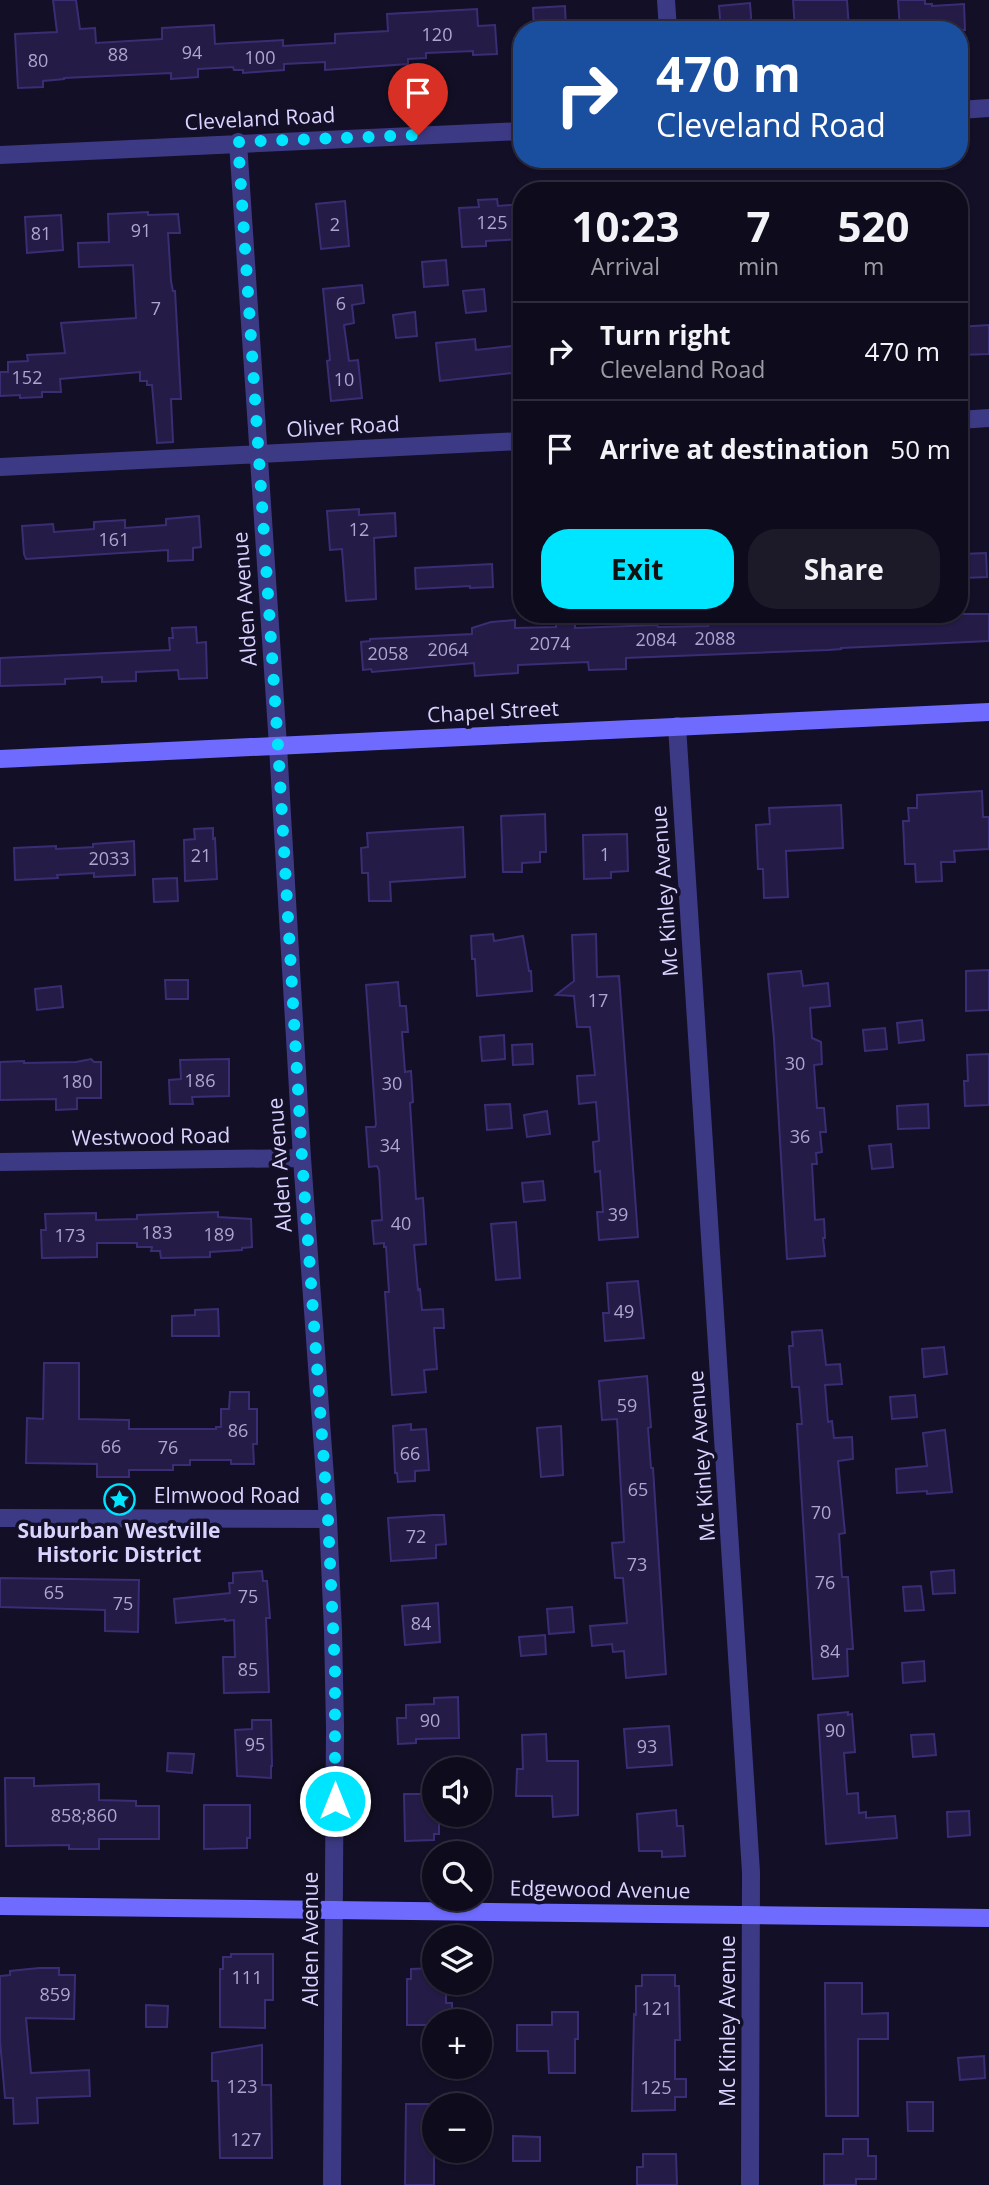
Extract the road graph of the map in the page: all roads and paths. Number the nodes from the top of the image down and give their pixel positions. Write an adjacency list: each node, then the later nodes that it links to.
1 (666, 0): 2 (street)
2 (667, 21)
3 (989, 108): 4 (street)
4 (968, 109)
5 (513, 131): 6 (street, Cleveland Road)
6 (238, 142): 7 (street, Cleveland Road); 11 (street, Alden Avenue)
7 (0, 155)
8 (989, 418): 9 (street)
9 (968, 419)
10 (513, 441): 11 (street, Oliver Road)
11 (258, 455): 12 (street, Oliver Road); 15 (street, Alden Avenue)
12 (0, 467)
13 (989, 712): 14 (street, Chapel Street)
14 (677, 726): 15 (street, Chapel Street); 23 (street, Mc Kinley Avenue)
15 (278, 746): 16 (street, Chapel Street); 17 (street, Alden Avenue)
16 (0, 759)
17 (302, 1158): 18 (street, Westwood Road); 20 (street, Alden Avenue)
18 (0, 1162)
19 (0, 1518): 20 (street, Elmwood Road)
20 (328, 1519): 22 (street, Alden Avenue)
21 (0, 1906): 22 (street, Edgewood Avenue)
22 (334, 1910): 23 (street, Edgewood Avenue); 25 (street, Alden Avenue)
23 (751, 1915): 24 (street, Edgewood Avenue); 26 (street, Mc Kinley Avenue)
24 (989, 1917)
25 (332, 2185)
26 (750, 2185)

